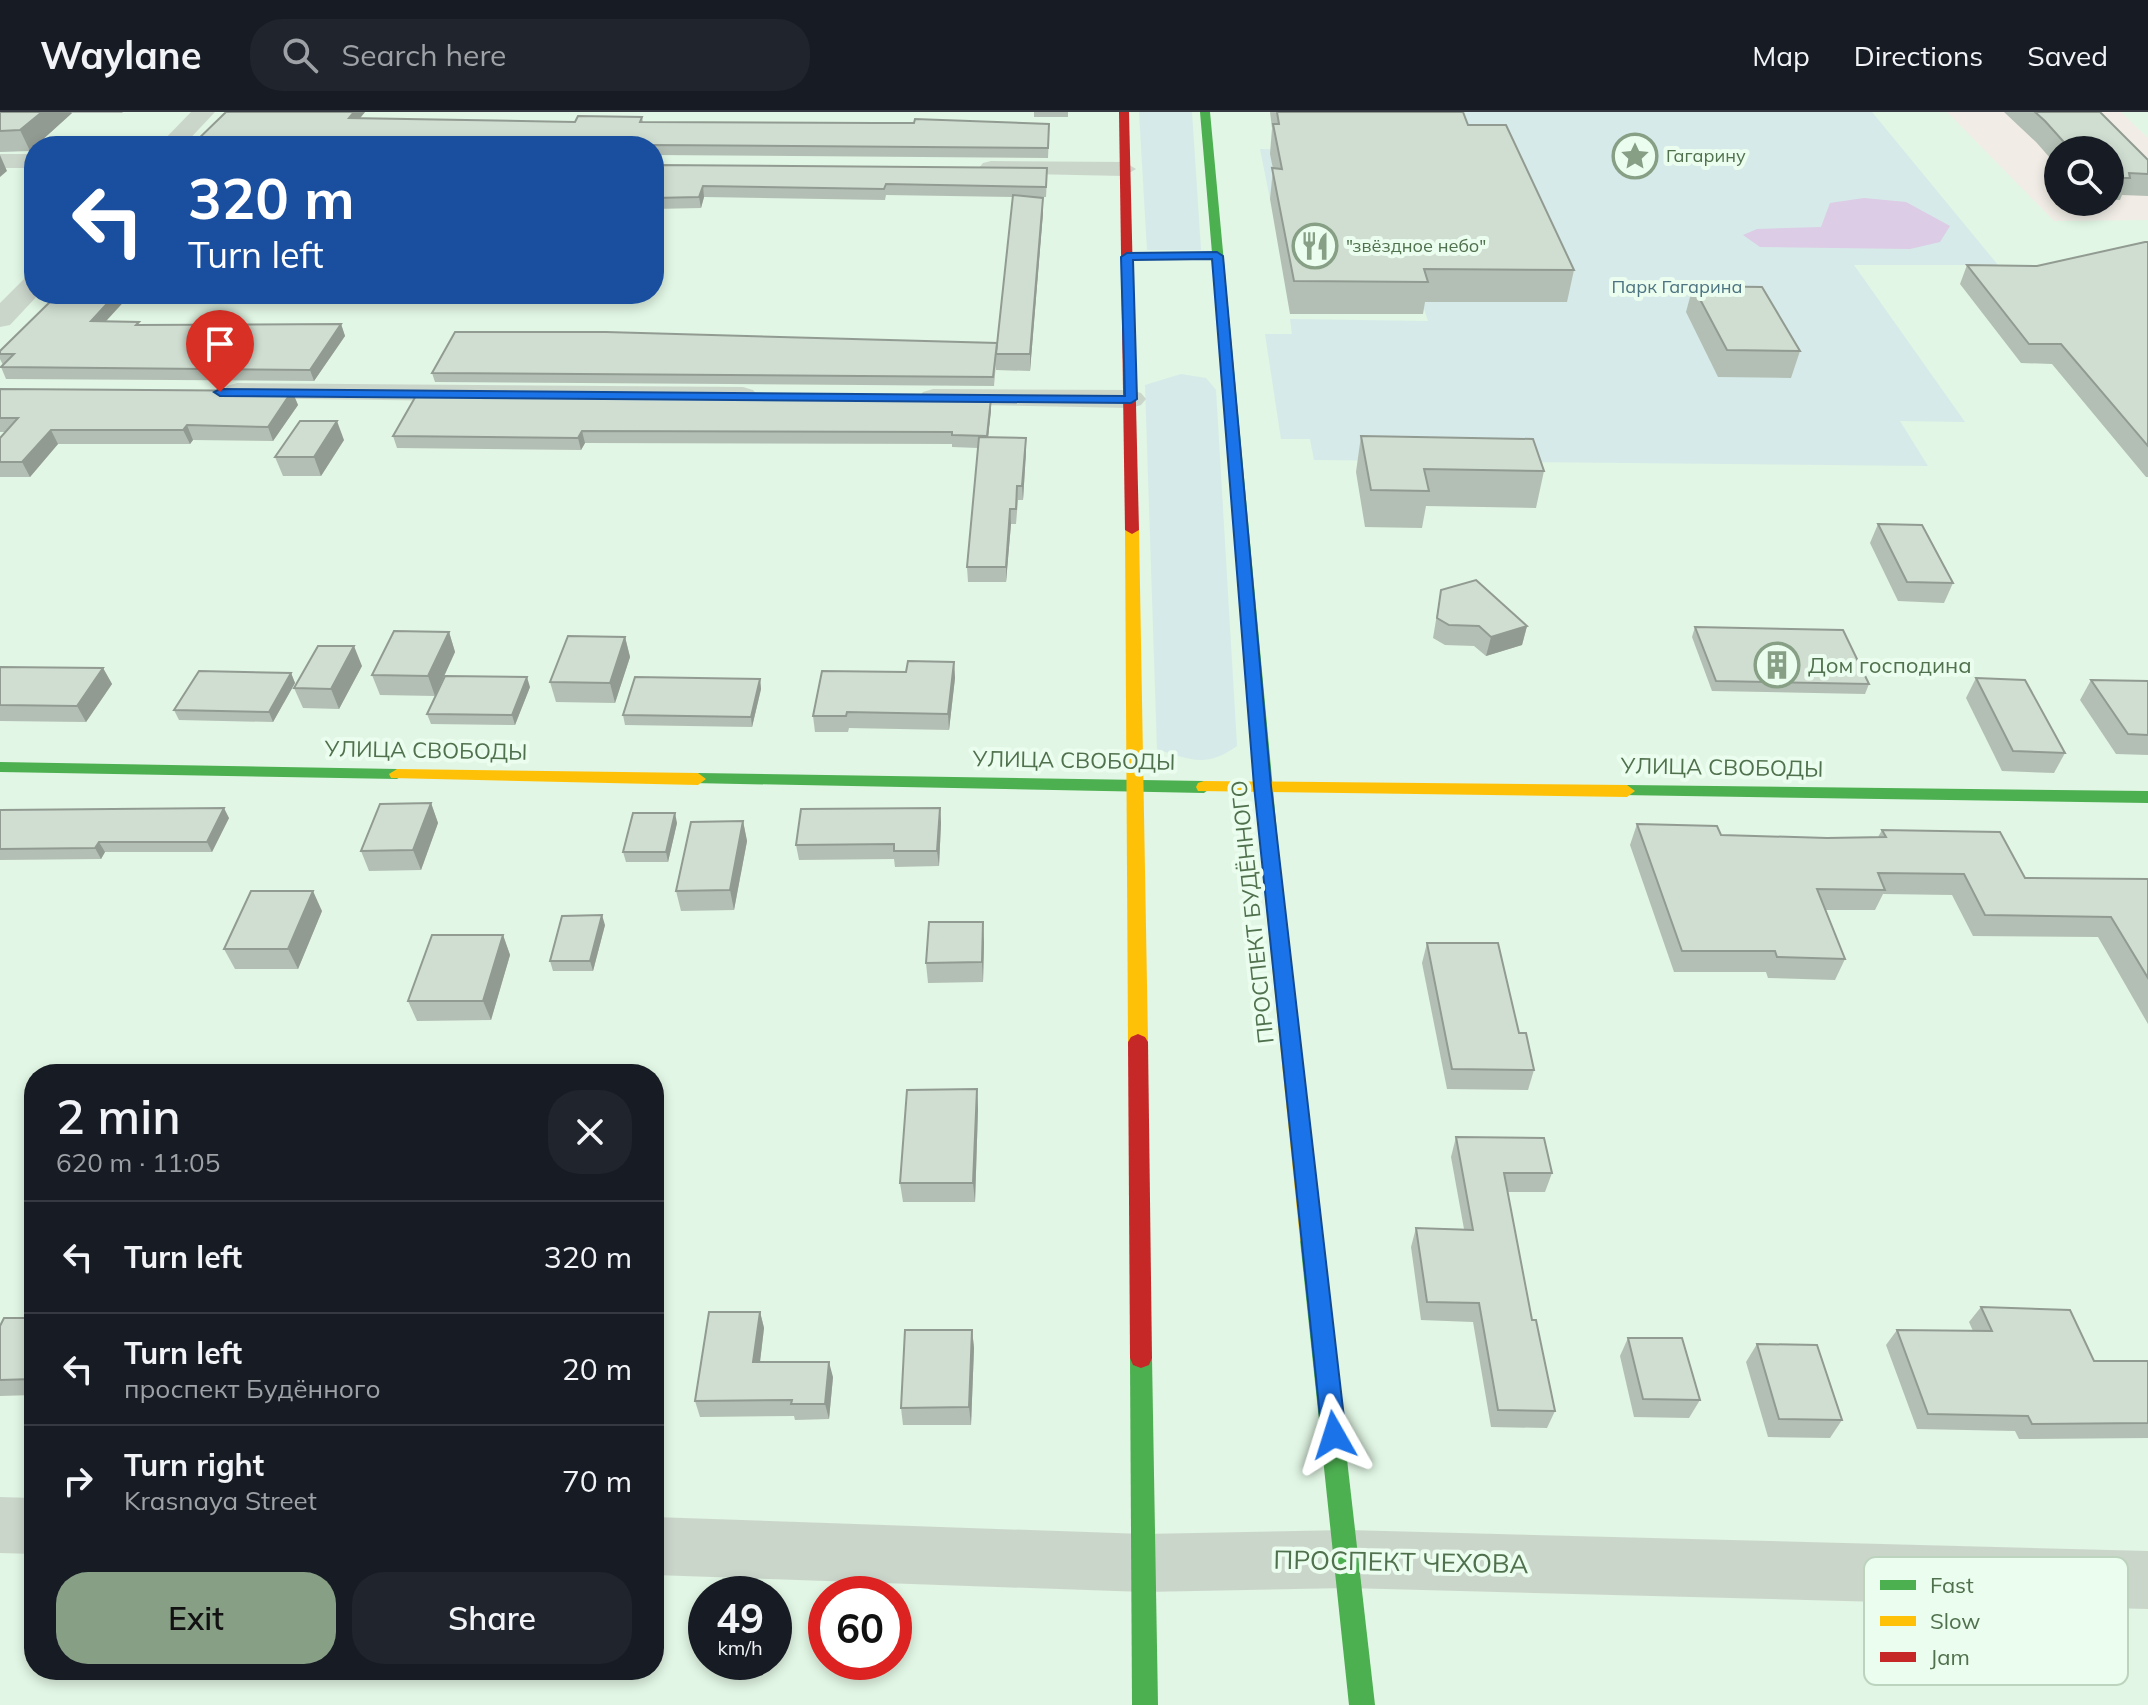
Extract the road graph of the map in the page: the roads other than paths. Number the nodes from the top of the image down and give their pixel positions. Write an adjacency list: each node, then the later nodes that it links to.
1 (204, 112): 4 (street)
2 (1124, 112): 8 (main road)
3 (1205, 112): 9 (main road, ПРОСПЕКТ БУДЁННОГО)
4 (180, 136)
5 (0, 161): 6 (street)
6 (24, 161)
7 (967, 167): 8 (street)
8 (1124, 169): 10 (main road)
9 (1217, 256): 10 (main road); 19 (main road, ПРОСПЕКТ БУДЁННОГО)
10 (1127, 257): 16 (main road)
11 (24, 294): 12 (street)
12 (0, 319)
13 (207, 392): 14 (street)
14 (765, 397)
15 (908, 398): 16 (street)
16 (1131, 399): 18 (main road)
17 (0, 767): 18 (main road, УЛИЦА СВОБОДЫ)
18 (1134, 786): 19 (main road, УЛИЦА СВОБОДЫ); 25 (main road)
19 (1262, 786): 20 (main road, УЛИЦА СВОБОДЫ); 24 (main road, ПРОСПЕКТ БУДЁННОГО)
20 (2148, 797)
21 (0, 1525): 22 (street)
22 (24, 1526)
23 (664, 1546): 25 (street, ПРОСПЕКТ ЧЕХОВА)
24 (1347, 1559): 25 (street, ПРОСПЕКТ ЧЕХОВА); 26 (street, ПРОСПЕКТ ЧЕХОВА); 30 (main road, ПРОСПЕКТ БУДЁННОГО)
25 (1144, 1563): 29 (main road)
26 (1864, 1573)
27 (2128, 1579): 28 (street, ПРОСПЕКТ ЧЕХОВА)
28 (2148, 1580)
29 (1145, 1705)
30 (1362, 1705)

